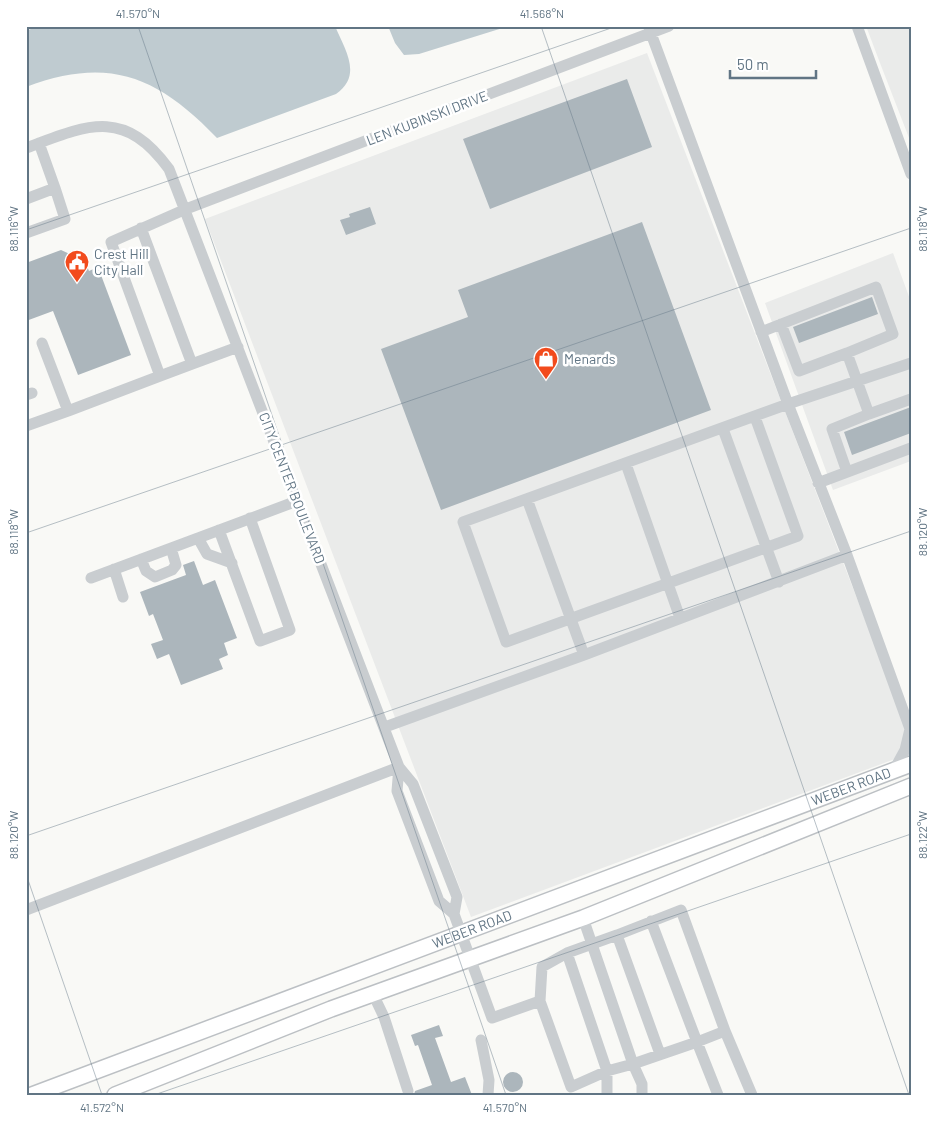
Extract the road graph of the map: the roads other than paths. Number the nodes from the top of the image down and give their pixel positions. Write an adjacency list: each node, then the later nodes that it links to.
1 (669, 26): 3 (street, LEN KUBINSKI DRIVE)
2 (857, 26): 6 (street)
3 (649, 30): 9 (street, LEN KUBINSKI DRIVE); 13 (street)
4 (39, 143): 5 (street, CITY CENTER BOULEVARD); 7 (street); 9 (street, CITY CENTER BOULEVARD)
5 (26, 148)
6 (911, 174)
7 (55, 188): 8 (street); 11 (street)
8 (26, 199)
9 (186, 209): 10 (street, LEN KUBINSKI DRIVE); 15 (street, CITY CENTER BOULEVARD)
10 (141, 228): 18 (street); 19 (street, LEN KUBINSKI DRIVE)
11 (26, 233)
12 (780, 324): 13 (street); 16 (street); 16 (street)
13 (761, 332): 22 (street)
14 (42, 344): 23 (street)
15 (238, 347): 18 (street); 33 (street, CITY CENTER BOULEVARD)
16 (847, 353): 20 (street)
17 (911, 363): 20 (street)
18 (192, 364): 19 (street)
19 (160, 376): 23 (street)
20 (858, 381): 22 (street); 24 (street)
21 (911, 399): 24 (street)
22 (788, 404): 25 (street); 31 (street)
23 (68, 411): 26 (street)
24 (869, 414): 30 (street)
25 (755, 417): 27 (street); 37 (street)
26 (26, 426)
27 (723, 429): 29 (street); 37 (street)
28 (911, 448): 30 (street)
29 (626, 464): 32 (street); 45 (street)
30 (848, 472): 31 (street)
31 (818, 483): 39 (street)
32 (527, 499): 48 (street); 48 (street)
33 (297, 501): 34 (street); 50 (street, CITY CENTER BOULEVARD)
34 (250, 518): 35 (street); 41 (street)
35 (219, 530): 36 (street); 41 (street)
36 (198, 538): 38 (street); 41 (street)
37 (766, 547): 44 (street); 45 (street)
38 (171, 548): 40 (street); 40 (street)
39 (847, 554): 44 (street); 51 (street)
40 (141, 559): 42 (street)
41 (232, 563)
42 (114, 570): 43 (street); 46 (street)
43 (91, 578)
44 (779, 582): 47 (street)
45 (668, 583): 47 (street); 48 (street)
46 (123, 597)
47 (680, 618): 49 (street)
48 (570, 619): 49 (street)
49 (584, 655): 50 (street)
50 (385, 727): 53 (street, CITY CENTER BOULEVARD)
51 (910, 730): 54 (street)
52 (911, 764): 54 (main road, WEBER ROAD)
53 (399, 767): 56 (street); 57 (street, CITY CENTER BOULEVARD); 57 (street, CITY CENTER BOULEVARD)
54 (894, 770): 60 (main road, WEBER ROAD)
55 (911, 786): 58 (main road, WEBER ROAD)
56 (26, 910)
57 (454, 914): 60 (street)
58 (583, 918): 62 (street); 64 (main road, WEBER ROAD)
59 (651, 921): 61 (street); 67 (street); 69 (street)
60 (461, 932): 64 (street); 75 (main road, WEBER ROAD)
61 (617, 935): 62 (street); 70 (street)
62 (591, 943): 63 (street); 71 (street)
63 (567, 953): 66 (street); 72 (street)
64 (471, 959): 65 (main road, WEBER ROAD); 66 (street)
65 (373, 994): 73 (street); 76 (main road, WEBER ROAD)
66 (540, 1001): 74 (street)
67 (725, 1031): 69 (street); 81 (street)
68 (481, 1040): 77 (street)
69 (697, 1042): 70 (street); 80 (street)
70 (660, 1054): 71 (street)
71 (633, 1064): 72 (street); 79 (street)
72 (607, 1071): 74 (street); 78 (street)
73 (408, 1091)
74 (571, 1091)
75 (32, 1095)
76 (115, 1095)
77 (488, 1095)
78 (607, 1095)
79 (642, 1095)
80 (718, 1095)
81 (752, 1095)

